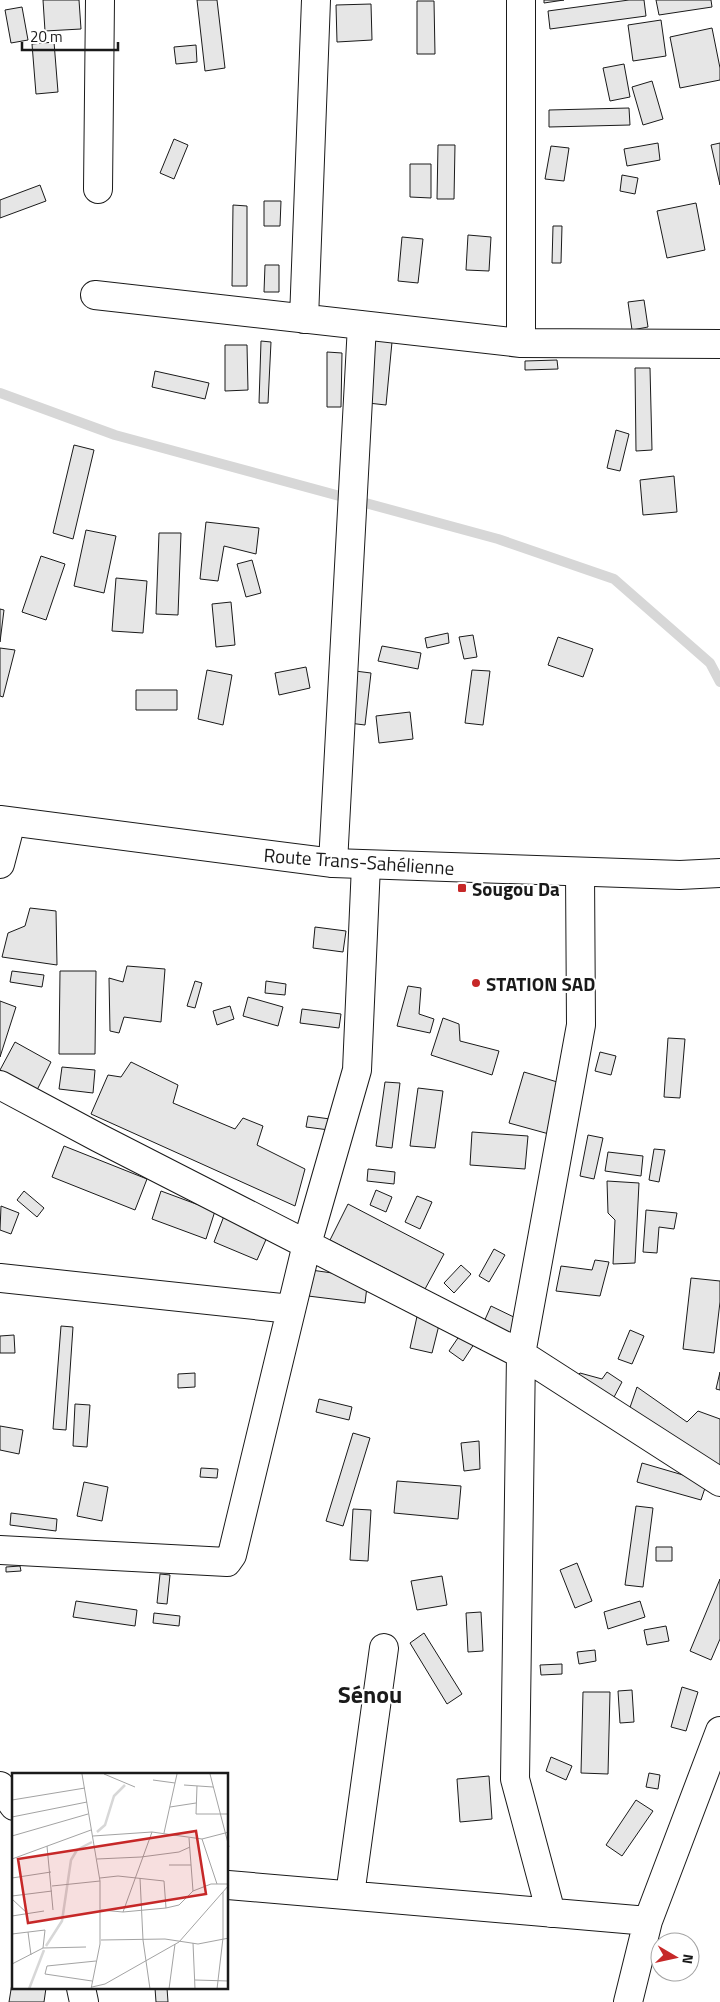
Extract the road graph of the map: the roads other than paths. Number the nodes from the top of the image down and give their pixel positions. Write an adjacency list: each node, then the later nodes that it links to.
1 (316, 0): 6 (main road)
2 (521, 0): 8 (main road)
3 (105, 4): 4 (main road)
4 (98, 189)
5 (95, 295): 6 (main road)
6 (304, 318): 7 (main road)
7 (362, 325): 8 (main road); 11 (main road)
8 (521, 343): 9 (main road)
9 (720, 344)
10 (5, 821): 11 (main road, Route Trans-Sahélienne); 12 (main road)
11 (333, 863): 13 (main road, Route Trans-Sahélienne)
12 (0, 864)
13 (366, 865): 14 (main road, Route Trans-Sahélienne); 17 (main road)
14 (580, 872): 15 (main road, Route Trans-Sahélienne); 20 (main road)
15 (720, 873)
16 (0, 1085): 17 (main road)
17 (307, 1244): 19 (main road); 20 (main road)
18 (0, 1278): 19 (main road)
19 (291, 1309): 22 (main road)
20 (521, 1354): 21 (main road); 29 (main road)
21 (720, 1482)
22 (0, 1550)
23 (384, 1648): 28 (main road)
24 (720, 1731): 30 (main road)
25 (0, 1786): 26 (main road)
26 (12, 1803)
27 (229, 1885): 28 (main road)
28 (350, 1895): 29 (main road)
29 (550, 1913): 30 (main road)
30 (648, 1921): 31 (main road)
31 (628, 2002)

